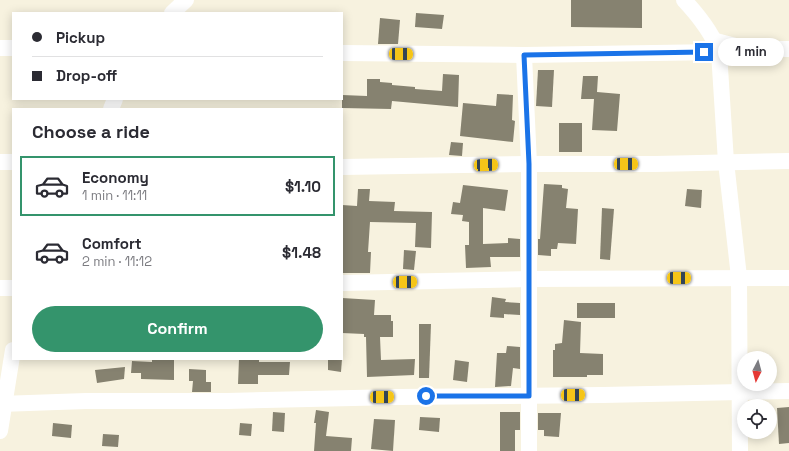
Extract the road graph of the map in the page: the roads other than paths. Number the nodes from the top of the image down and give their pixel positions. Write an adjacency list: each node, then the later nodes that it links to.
1 (186, 0): 3 (street)
2 (684, 0): 4 (street)
3 (173, 12)
4 (717, 47): 7 (street); 9 (street); 13 (street)
5 (0, 48): 6 (street)
6 (12, 48)
7 (789, 49)
8 (343, 53): 9 (street)
9 (524, 55): 14 (street)
10 (789, 161): 13 (street)
11 (0, 162): 12 (street)
12 (12, 162)
13 (726, 162): 14 (street); 16 (street)
14 (529, 164): 15 (street); 18 (street)
15 (343, 168)
16 (739, 277): 17 (street); 18 (street); 24 (street)
17 (789, 278)
18 (530, 279): 19 (street); 25 (street)
19 (343, 283)
20 (0, 288): 21 (street)
21 (12, 288)
22 (12, 355): 26 (street)
23 (789, 391): 24 (street)
24 (740, 392): 25 (street); 29 (street)
25 (529, 396): 26 (street); 28 (street)
26 (2, 404): 27 (street)
27 (0, 431)
28 (529, 451)
29 (740, 451)

